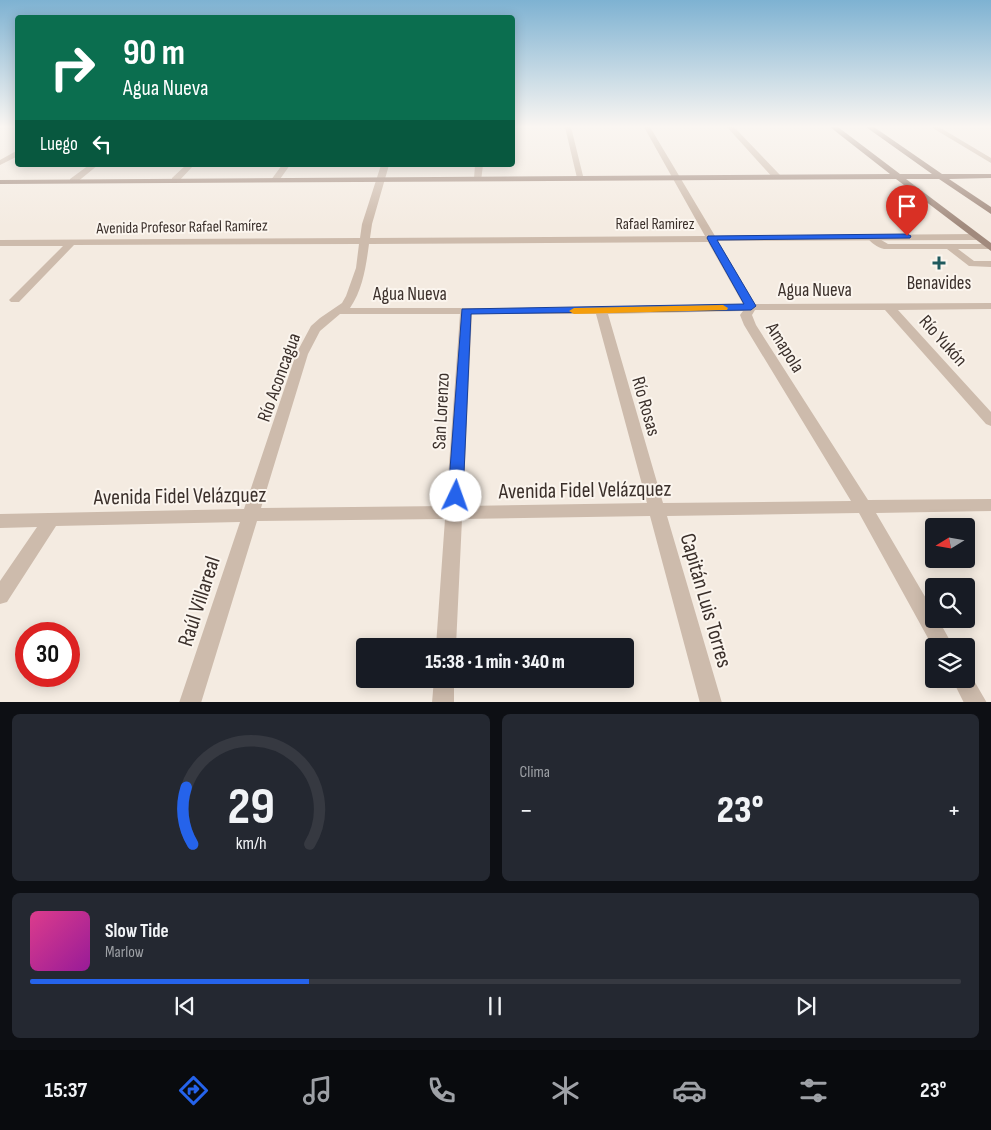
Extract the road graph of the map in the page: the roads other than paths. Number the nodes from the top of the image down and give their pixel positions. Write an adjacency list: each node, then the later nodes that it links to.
1 (576, 160): 16 (street)
2 (666, 160): 13 (street, Amapola)
3 (761, 160): 14 (street)
4 (876, 160): 15 (street)
5 (917, 160): 11 (street)
6 (91, 167): 21 (street)
7 (188, 167): 19 (street)
8 (285, 167): 20 (street)
9 (384, 167): 17 (street, Río Aconcagua)
10 (479, 167): 18 (street)
11 (941, 176): 12 (street); 15 (street); 23 (street)
12 (991, 176)
13 (676, 177): 14 (street); 16 (street); 27 (street, Amapola)
14 (778, 177): 15 (street)
15 (898, 177): 26 (street)
16 (581, 178): 18 (street)
17 (381, 179): 18 (street); 20 (street); 28 (street, Río Aconcagua)
18 (478, 179)
19 (175, 180): 20 (street); 21 (street)
20 (275, 180)
21 (73, 181): 22 (street)
22 (0, 182)
23 (991, 211)
24 (871, 236): 25 (street, Rafael Ramirez); 27 (street, Rafael Ramirez); 31 (lane)
25 (907, 236): 26 (street, Rafael Ramirez); 31 (lane)
26 (976, 237): 33 (street)
27 (711, 238): 28 (street, Rafael Ramirez); 36 (street, Amapola)
28 (364, 240): 29 (street, Avenida Profesor Rafael Ramírez); 39 (street, Río Aconcagua)
29 (72, 242): 30 (street, Avenida Profesor Rafael Ramírez); 35 (street)
30 (0, 243)
31 (920, 246): 32 (lane)
32 (949, 246): 33 (lane); 34 (lane)
33 (990, 247)
34 (991, 264)
35 (15, 300)
36 (751, 306): 38 (street, Agua Nueva); 41 (street, Agua Nueva); 44 (street, Amapola)
37 (991, 306): 38 (street, Agua Nueva)
38 (889, 307): 42 (street, Río Yukón)
39 (339, 311): 40 (street, Agua Nueva); 47 (street, Río Aconcagua)
40 (466, 311): 41 (street, Agua Nueva); 46 (street, San Lorenzo)
41 (601, 311): 45 (street, Río Rosas)
42 (991, 421)
43 (991, 505): 44 (street, Avenida Fidel Velázquez)
44 (863, 506): 45 (street, Avenida Fidel Velázquez); 52 (street)
45 (658, 511): 46 (street, Avenida Fidel Velázquez); 57 (street, Capitán Luis Torres)
46 (454, 514): 47 (street, Avenida Fidel Velázquez); 51 (street, San Lorenzo)
47 (251, 515): 48 (street, Avenida Fidel Velázquez); 55 (street, Raúl Villareal)
48 (51, 520): 49 (street, Avenida Fidel Velázquez); 50 (street)
49 (0, 521)
50 (0, 596)
51 (446, 638)
52 (938, 638)
53 (444, 688): 56 (street)
54 (967, 688): 58 (street)
55 (190, 702)
56 (443, 702)
57 (711, 702)
58 (976, 702)

